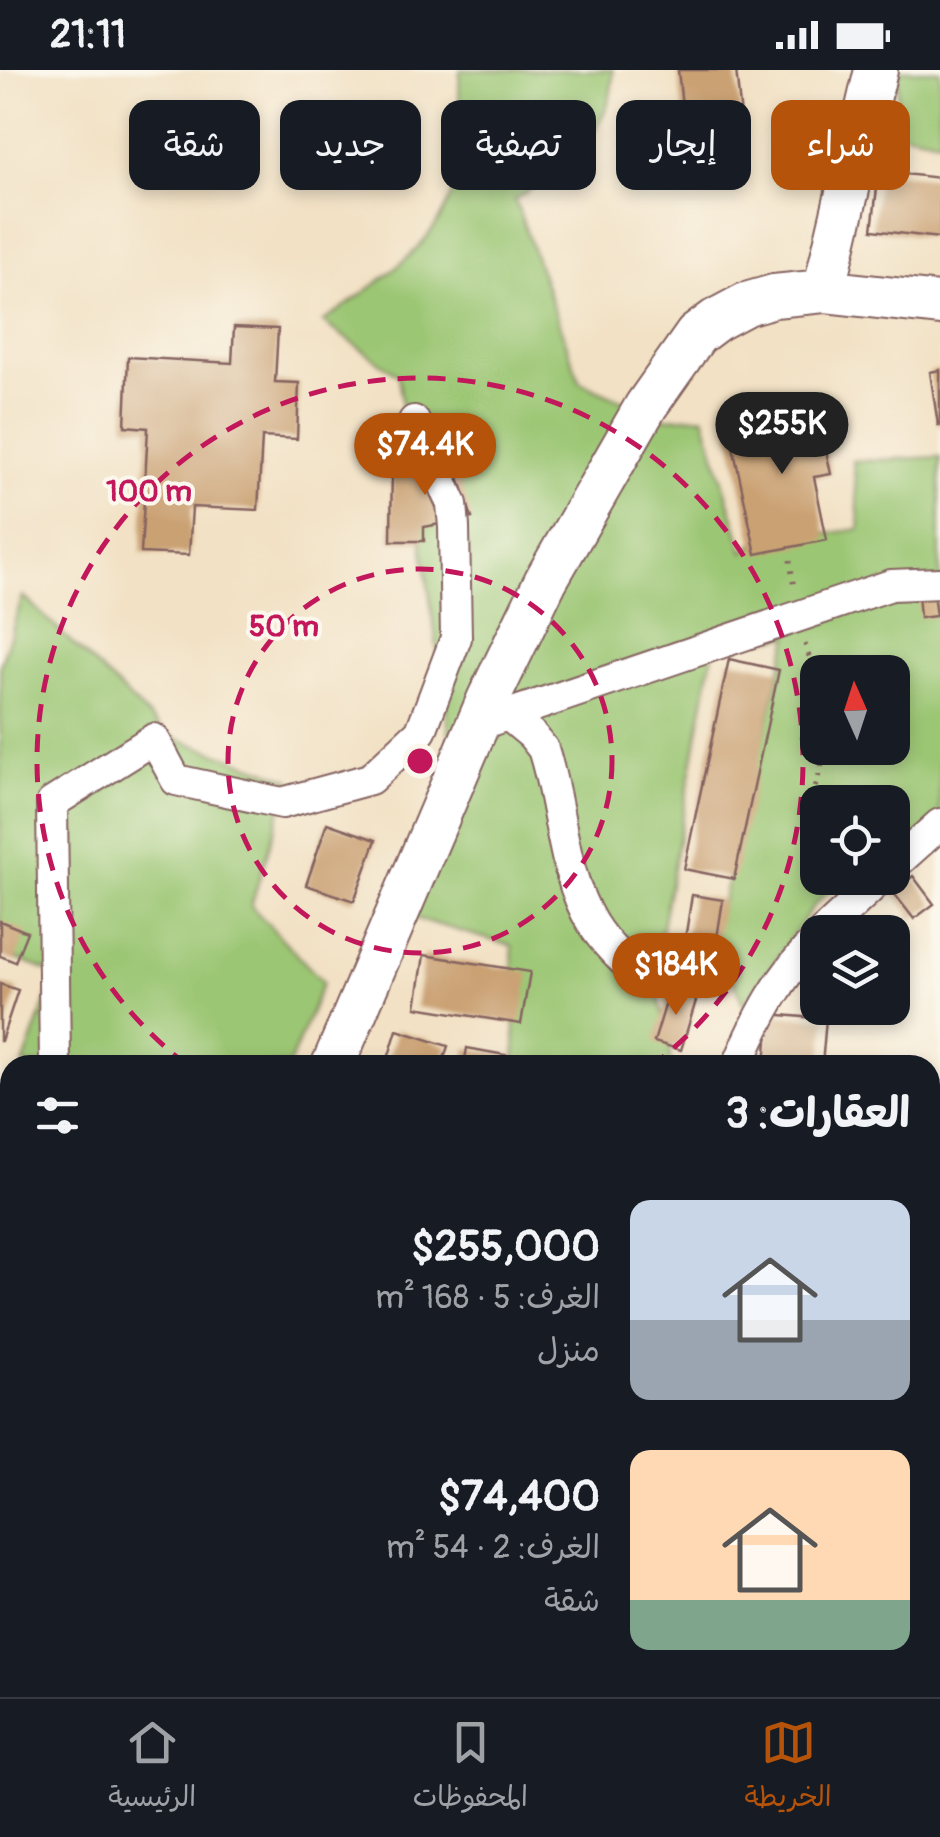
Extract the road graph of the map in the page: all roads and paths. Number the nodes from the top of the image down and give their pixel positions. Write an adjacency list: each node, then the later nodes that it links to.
1 (876, 70): 2 (street)
2 (824, 291): 3 (street); 6 (street)
3 (940, 304)
4 (414, 421): 13 (street)
5 (938, 580): 6 (street)
6 (492, 721): 12 (street); 14 (street)
7 (940, 824): 8 (street)
8 (910, 851)
9 (863, 895): 10 (street)
10 (841, 915)
11 (800, 955): 15 (street)
12 (646, 981)
13 (55, 1055)
14 (338, 1055)
15 (742, 1055)

